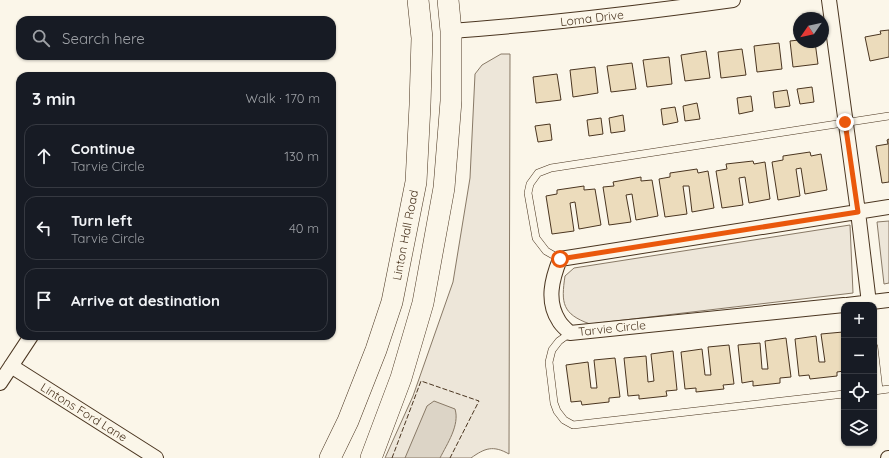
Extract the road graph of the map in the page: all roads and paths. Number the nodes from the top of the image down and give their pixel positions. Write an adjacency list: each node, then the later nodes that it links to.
1 (418, 0): 23 (main road, Linton Hall Road)
2 (448, 0): 5 (main road)
3 (733, 0): 5 (street, Loma Drive)
4 (829, 0): 7 (street)
5 (451, 31): 24 (main road)
6 (889, 116): 7 (lane)
7 (845, 122): 9 (street); 10 (lane)
8 (889, 207): 9 (street)
9 (858, 212): 10 (street); 12 (street)
10 (560, 259): 15 (street, Tarvie Circle)
11 (889, 300): 13 (street)
12 (869, 302)
13 (877, 302)
14 (841, 305): 15 (street, Tarvie Circle)
15 (570, 333): 21 (lane)
16 (28, 340): 17 (street)
17 (11, 366): 18 (street); 22 (street, Lintons Ford Lane)
18 (0, 382)
19 (889, 389): 20 (lane)
20 (877, 390)
21 (841, 394)
22 (156, 458)
23 (330, 458)
24 (371, 458)

